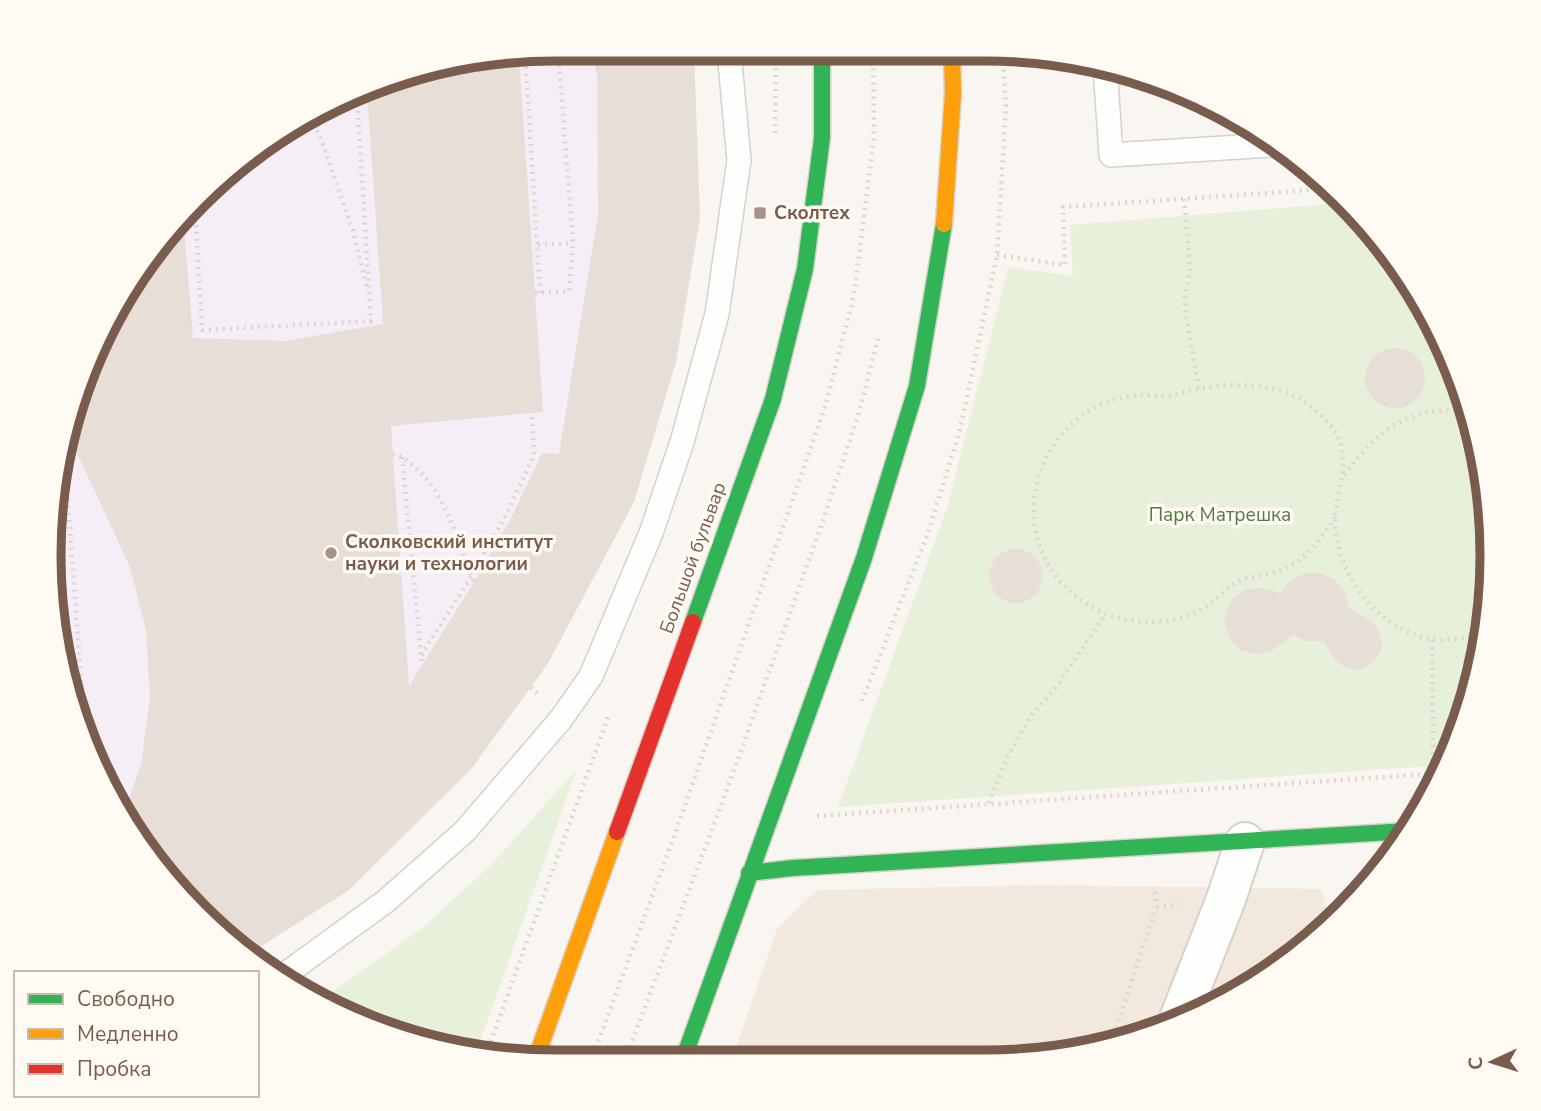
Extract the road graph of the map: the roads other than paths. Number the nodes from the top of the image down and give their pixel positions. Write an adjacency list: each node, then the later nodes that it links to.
1 (730, 61): 9 (lane)
2 (822, 61): 11 (street, Большой бульвар)
3 (952, 61): 8 (street)
4 (1106, 76): 5 (lane)
5 (1261, 146)
6 (1395, 832): 7 (street)
7 (1245, 842): 8 (street); 10 (street)
8 (749, 873): 12 (street)
9 (289, 971)
10 (1183, 1008)
11 (539, 1049)
12 (687, 1050)

